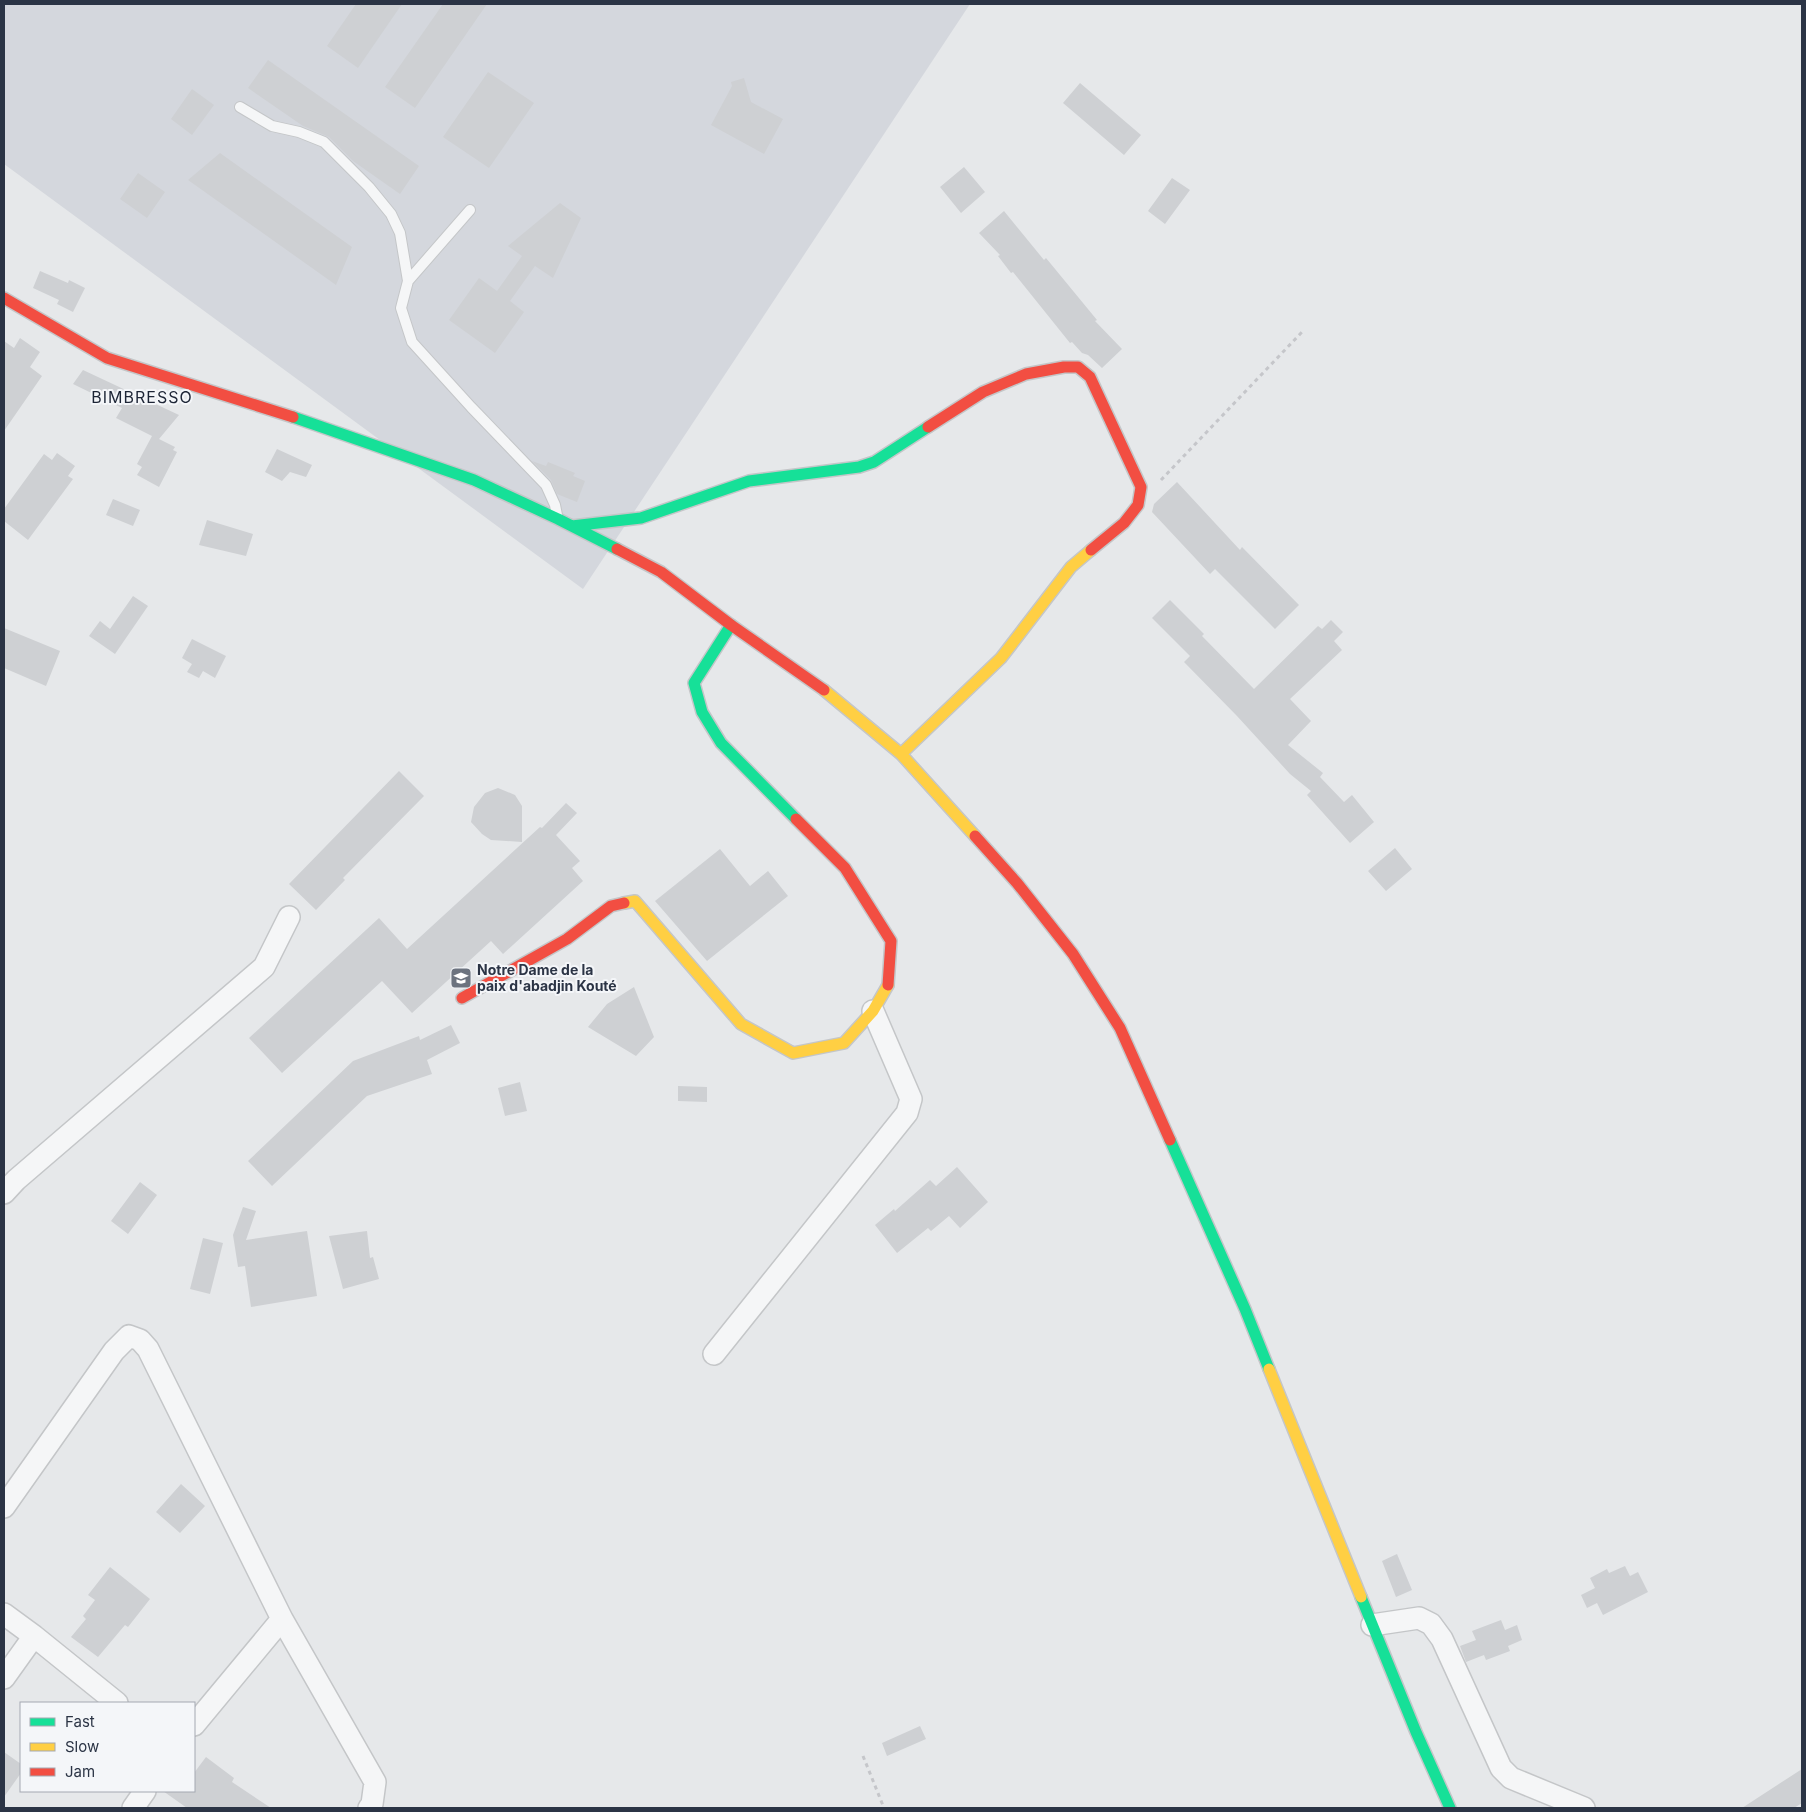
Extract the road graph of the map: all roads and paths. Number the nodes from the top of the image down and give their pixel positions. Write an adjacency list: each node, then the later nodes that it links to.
1 (240, 107): 3 (lane)
2 (470, 210): 3 (lane)
3 (408, 281): 7 (lane)
4 (4, 298): 7 (street)
5 (1302, 332): 6 (path)
6 (1158, 483)
7 (558, 519): 8 (street)
8 (572, 526): 9 (street); 10 (street)
9 (731, 625): 10 (street); 13 (street)
10 (902, 754): 19 (street)
11 (289, 917): 14 (street)
12 (462, 998): 13 (street)
13 (873, 1011): 15 (street)
14 (4, 1193)
15 (714, 1354)
16 (4, 1507): 18 (street)
17 (4, 1614): 20 (street)
18 (282, 1620): 23 (street); 27 (street)
19 (1372, 1625): 29 (street); 30 (street)
20 (34, 1636): 21 (street); 22 (street)
21 (4, 1678)
22 (116, 1702)
23 (195, 1724)
24 (863, 1756): 28 (path)
25 (144, 1792): 26 (street)
26 (133, 1808)
27 (369, 1808)
28 (884, 1808)
29 (1450, 1808)
30 (1584, 1808)

